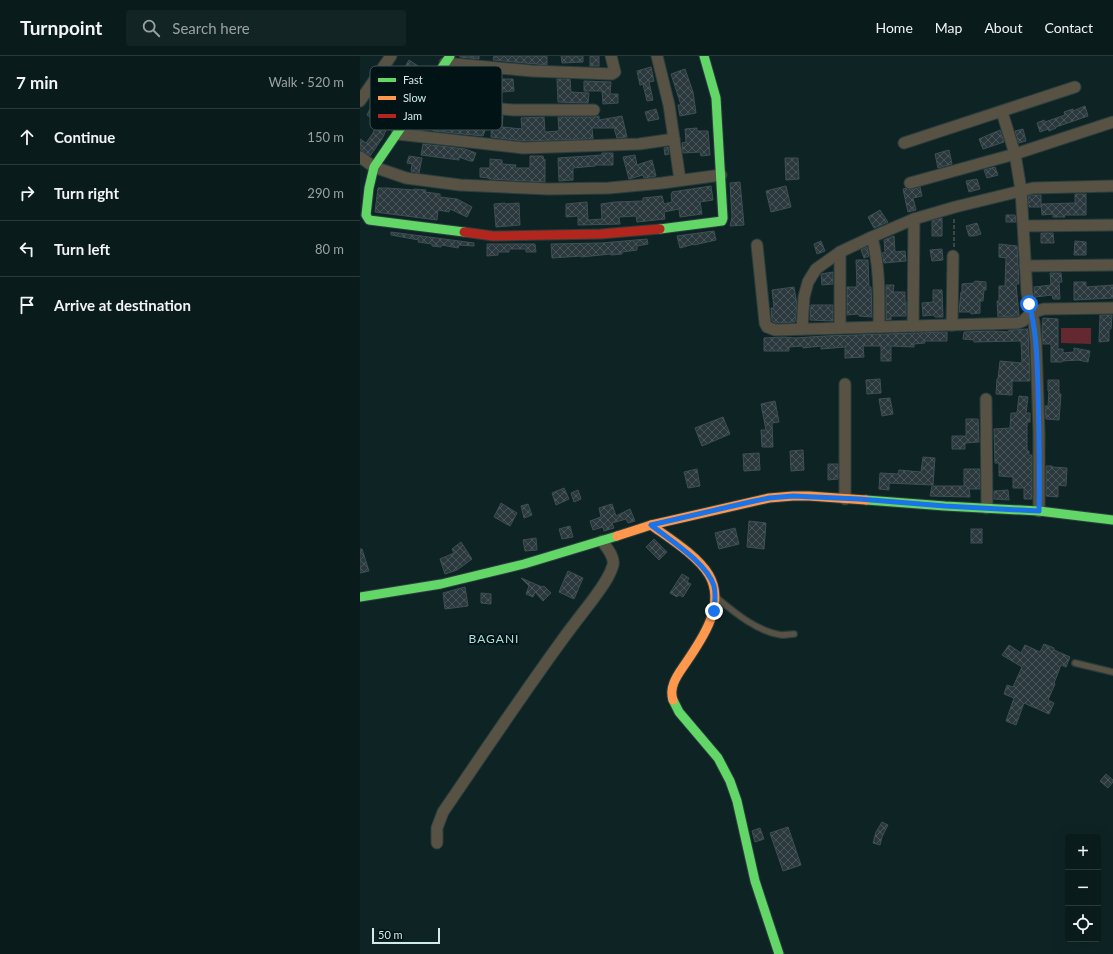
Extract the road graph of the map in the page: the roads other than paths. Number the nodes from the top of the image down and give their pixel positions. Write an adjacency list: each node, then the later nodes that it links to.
1 (391, 56): 6 (street)
2 (611, 56): 8 (street)
3 (657, 56): 18 (street)
4 (704, 56): 23 (street)
5 (448, 60): 7 (street)
6 (384, 66)
7 (494, 66)
8 (502, 67)
9 (370, 86): 11 (street)
10 (1075, 87): 14 (street)
11 (360, 101)
12 (502, 109): 13 (street)
13 (594, 110)
14 (1002, 112): 19 (street); 20 (street)
15 (1113, 122): 20 (street)
16 (400, 130): 17 (street)
17 (397, 134): 18 (street); 22 (street)
18 (674, 139): 24 (street)
19 (904, 143)
20 (1015, 154): 25 (street); 27 (street)
21 (360, 157): 22 (street)
22 (374, 167): 23 (street); 24 (street)
23 (721, 176): 24 (street)
24 (680, 180)
25 (910, 183)
26 (1113, 186): 27 (street)
27 (1021, 190): 28 (street); 30 (street)
28 (914, 219): 31 (street); 40 (street)
29 (1113, 225): 30 (street)
30 (1024, 226): 36 (street)
31 (872, 237): 33 (street); 41 (street)
32 (756, 245): 43 (street)
33 (840, 252): 42 (street); 43 (street)
34 (953, 256): 39 (street)
35 (1113, 265): 36 (street)
36 (1025, 266): 38 (street)
37 (1113, 308): 38 (street)
38 (1032, 313): 39 (street); 48 (street)
39 (952, 325): 40 (street)
40 (913, 326): 41 (street)
41 (879, 327): 42 (street)
42 (840, 328): 43 (street)
43 (802, 329)
44 (845, 384): 46 (street)
45 (986, 399): 47 (street)
46 (845, 499): 47 (street); 50 (street)
47 (987, 508): 48 (street)
48 (1039, 511): 49 (street)
49 (1113, 520)
50 (651, 525): 51 (street); 53 (street)
51 (602, 541): 52 (street); 57 (street)
52 (360, 597)
53 (716, 597): 54 (lane); 58 (street)
54 (794, 634)
55 (1075, 663): 56 (lane)
56 (1113, 672)
57 (437, 843)
58 (779, 954)

